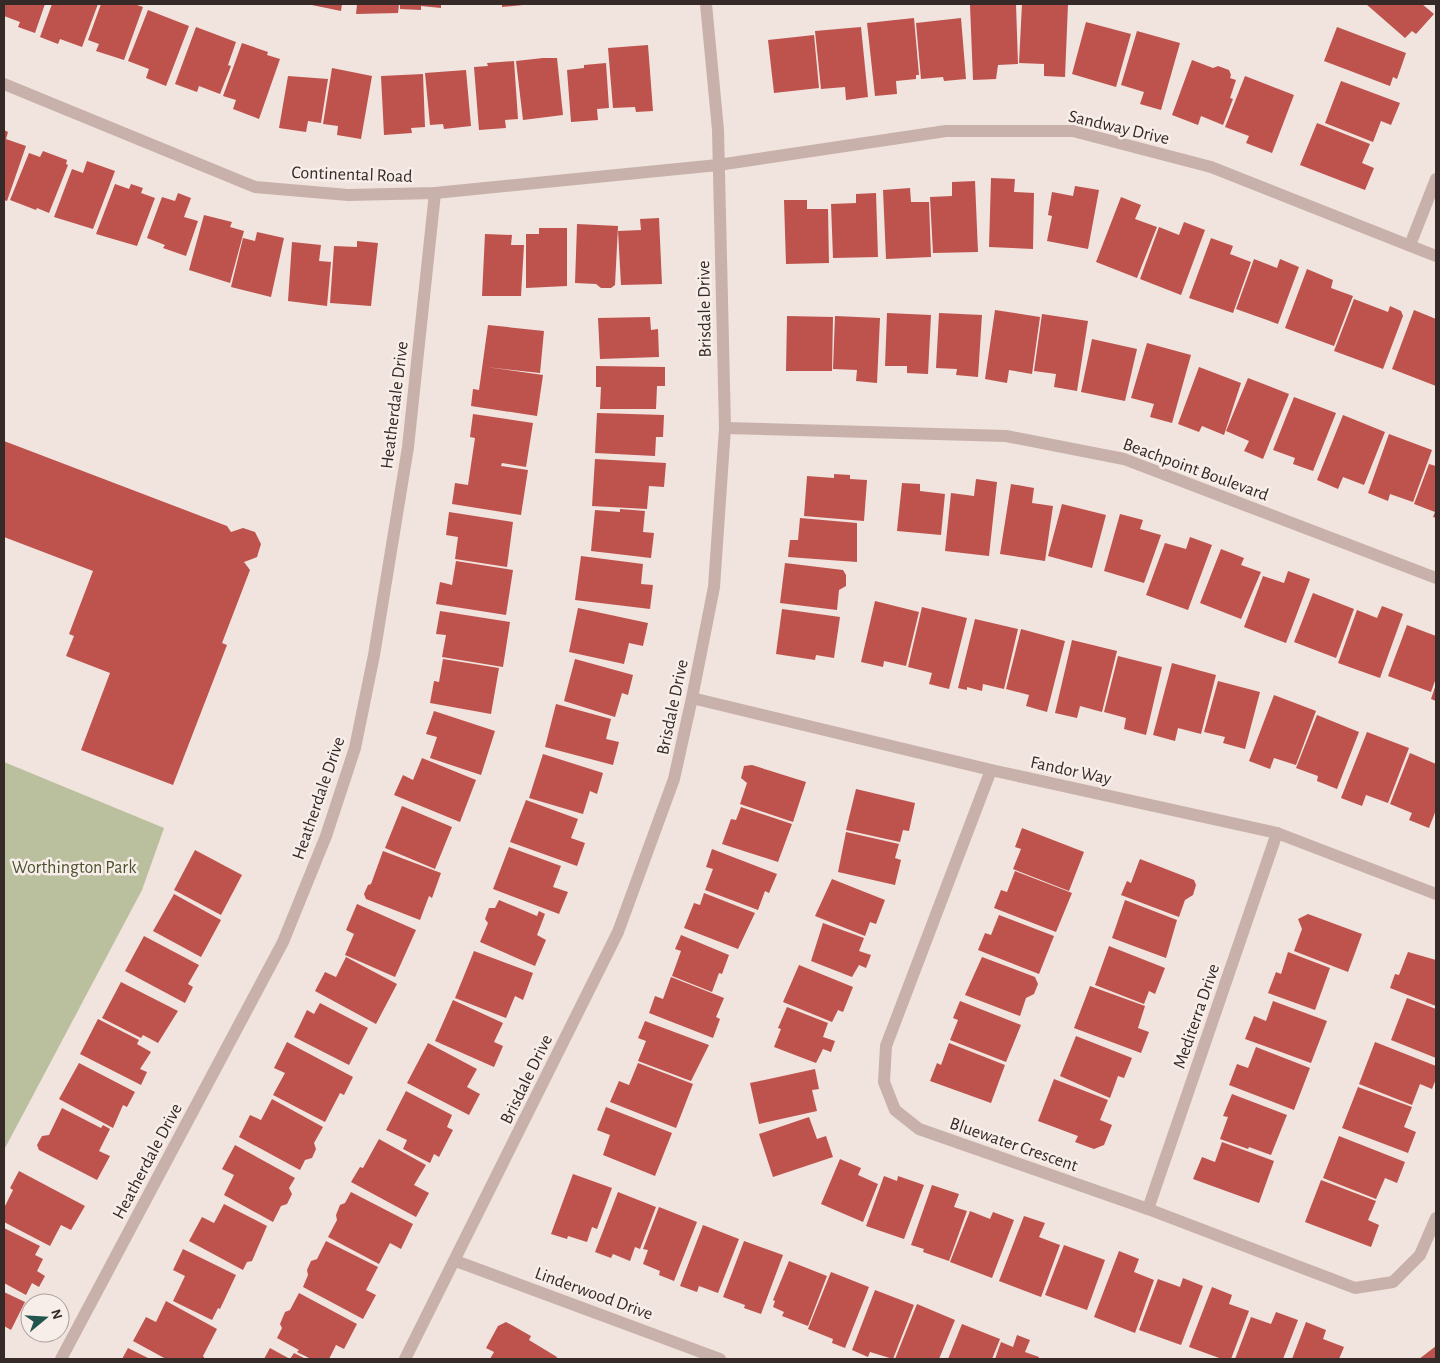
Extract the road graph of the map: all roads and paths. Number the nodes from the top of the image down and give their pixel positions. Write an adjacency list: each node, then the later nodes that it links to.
1 (706, 4): 3 (street, Brisdale Drive)
2 (4, 84): 5 (street, Continental Road)
3 (718, 165): 5 (street, Continental Road); 6 (street, Sandway Drive); 8 (street, Brisdale Drive)
4 (1436, 179): 6 (street)
5 (435, 193): 17 (street, Heatherdale Drive)
6 (1410, 245): 7 (street, Sandway Drive)
7 (1436, 256)
8 (725, 428): 9 (street, Beachpoint Boulevard); 10 (street, Brisdale Drive)
9 (1436, 578)
10 (692, 698): 11 (street, Fandor Way); 16 (street, Brisdale Drive)
11 (991, 770): 12 (street, Fandor Way); 14 (street, Bluewater Crescent)
12 (1277, 833): 13 (street, Fandor Way); 14 (street, Mediterra Drive)
13 (1436, 894)
14 (1148, 1209): 15 (street, Bluewater Crescent)
15 (1436, 1218)
16 (456, 1261): 18 (street, Brisdale Drive); 19 (street, Linderwood Drive)
17 (61, 1359)
18 (405, 1359)
19 (720, 1359)

